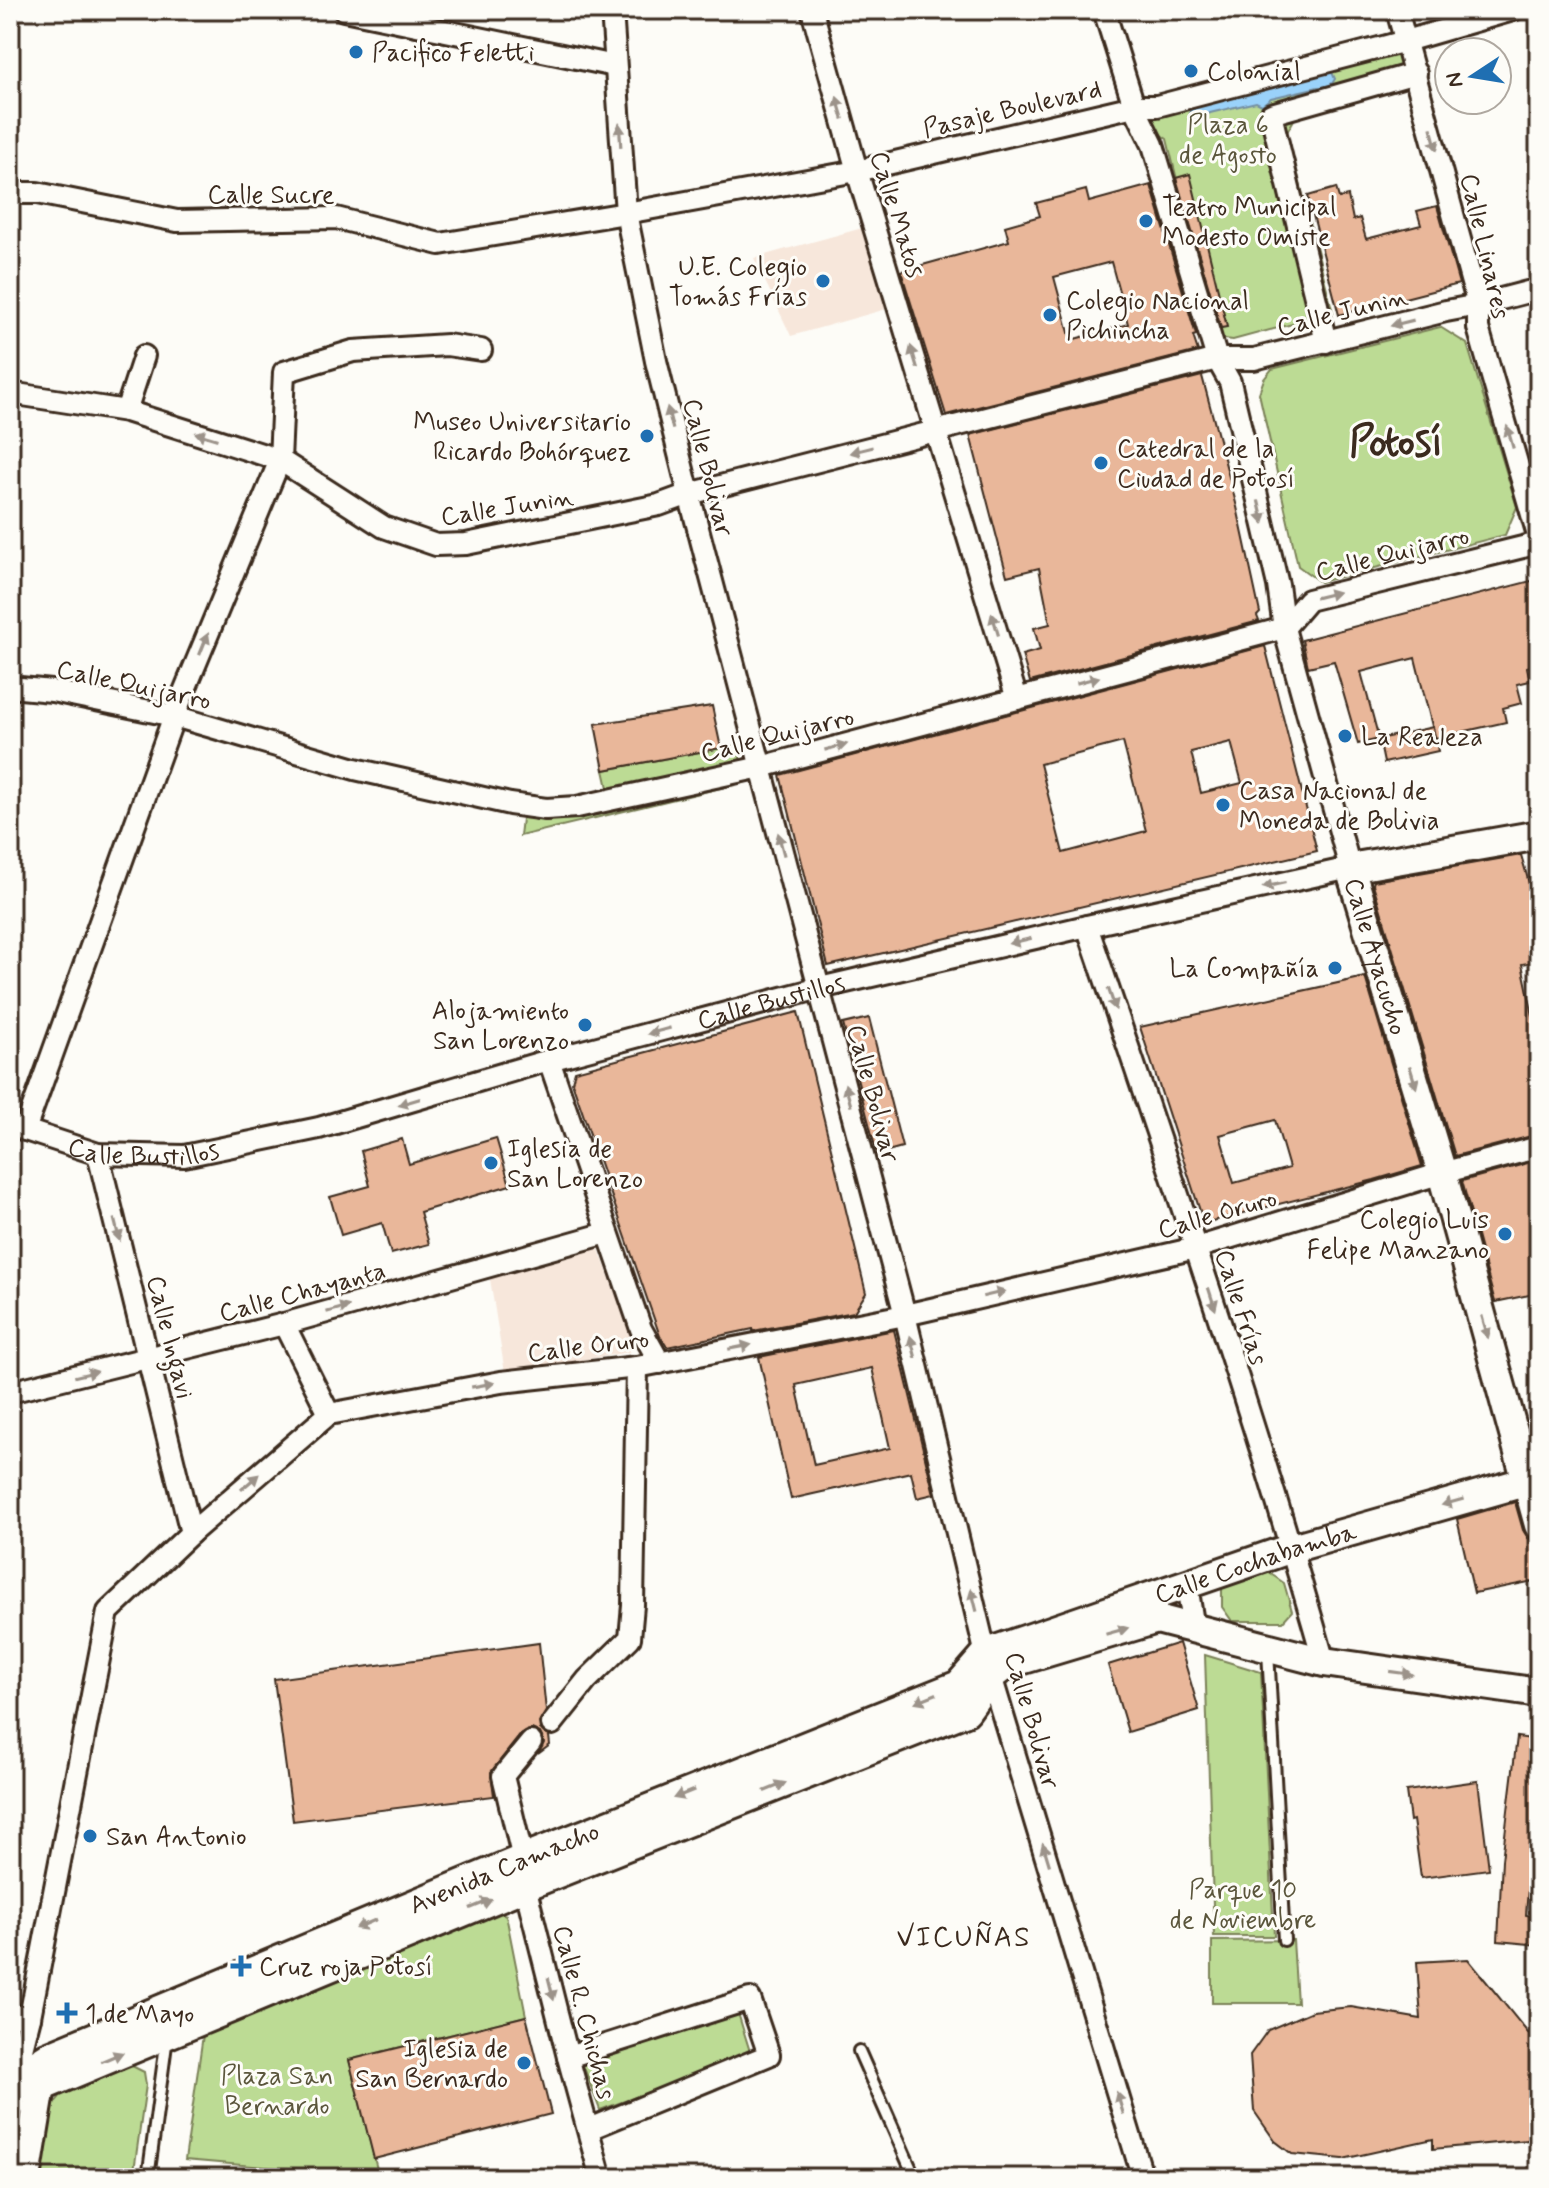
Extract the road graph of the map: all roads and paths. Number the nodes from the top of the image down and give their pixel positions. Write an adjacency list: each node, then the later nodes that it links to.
1 (344, 10): 8 (street)
2 (612, 10): 8 (street, Calle Bolivar)
3 (812, 10): 11 (street, Calle Matos, one-way to 3)
4 (1104, 10): 10 (street, Calle Ayacucho)
5 (1397, 10): 7 (street, Calle Linares)
6 (1513, 10): 7 (street, Pasaje Boulevard)
7 (1406, 41): 9 (street, Calle Linares); 10 (street, Pasaje Boulevard)
8 (615, 66): 13 (street, Calle Bolivar, one-way to 8)
9 (1416, 73): 15 (street, Calle Linares, one-way to 15); 16 (street)
10 (1134, 106): 11 (street, Pasaje Boulevard); 19 (street, Calle Ayacucho)
11 (857, 171): 13 (street, Pasaje Boulevard); 22 (street, Calle Matos, one-way to 11)
12 (10, 193): 13 (street, Calle Sucre)
13 (626, 213): 24 (street, Calle Bolivar, one-way to 13)
14 (1539, 289): 15 (street, Calle Junin)
15 (1478, 305): 16 (street, Calle Junin, one-way to 16); 25 (street, Calle Linares, one-way to 15)
16 (1326, 342): 19 (street, Calle Junin)
17 (481, 350): 23 (street)
18 (144, 356): 21 (street)
19 (1217, 359): 22 (street, Calle Junin); 26 (street, Calle Ayacucho, one-way to 26)
20 (10, 393): 21 (street, Calle Junin)
21 (126, 411): 23 (street, Calle Junin, one-way to 21)
22 (937, 432): 24 (street, Calle Junin, one-way to 24); 28 (street, Calle Matos, one-way to 22)
23 (280, 460): 24 (street, Calle Junin); 29 (street, one-way to 23)
24 (689, 494): 30 (street, Calle Bolivar)
25 (1539, 541): 26 (street, Calle Quijarro, one-way to 25)
26 (1284, 628): 28 (street, Calle Quijarro, one-way to 26); 32 (street, Calle Ayacucho)
27 (10, 687): 29 (street, Calle Quijarro)
28 (1017, 699): 30 (street, Calle Quijarro, one-way to 28)
29 (174, 716): 30 (street, Calle Quijarro); 36 (street)
30 (761, 767): 34 (street, Calle Bolivar, one-way to 30)
31 (1539, 835): 32 (main road, Calle Bustillos)
32 (1350, 868): 33 (street, Calle Bustillos, one-way to 33); 39 (main road, Calle Ayacucho, one-way to 39)
33 (1087, 926): 34 (street, Calle Bustillos, one-way to 34); 41 (street, Calle Frías, one-way to 41)
34 (820, 988): 35 (street, Calle Bustillos, one-way to 35); 42 (street, Calle Bolivar, one-way to 34)
35 (549, 1060): 38 (street, Calle Bustillos, one-way to 38); 40 (street)
36 (18, 1128): 38 (street, Calle Bustillos)
37 (1539, 1147): 39 (street, Calle Oruro)
38 (98, 1154): 44 (street, Calle Ingavi, one-way to 44)
39 (1442, 1173): 41 (street, Calle Oruro); 49 (main road, Calle Ayacucho, one-way to 49)
40 (607, 1233): 43 (street, Calle Chayanta, one-way to 40); 45 (street)
41 (1196, 1248): 42 (street, Calle Oruro, one-way to 41); 52 (street, Calle Frías, one-way to 52)
42 (905, 1315): 45 (street, Calle Oruro, one-way to 42); 57 (street, Calle Bolivar, one-way to 42)
43 (284, 1324): 44 (street, Calle Chayanta); 48 (street)
44 (149, 1359): 47 (street, Calle Chayanta, one-way to 44); 51 (street, Calle Ingavi)
45 (660, 1363): 46 (street, Calle Oruro)
46 (637, 1367): 48 (street, Calle Oruro, one-way to 46); 59 (street)
47 (10, 1392)
48 (329, 1414): 51 (street, one-way to 48)
49 (1528, 1481): 50 (main road, Calle Ayacucho); 52 (main road, Calle Cochabamba, one-way to 52)
50 (1539, 1525)
51 (191, 1533): 63 (street)
52 (1292, 1548): 53 (main road, Calle Cochabamba); 56 (street, Calle Frías)
53 (1187, 1585): 54 (street); 57 (main road, Calle Cochabamba)
54 (1194, 1629): 55 (main road, Calle Cochabamba); 57 (main road, Calle Cochabamba, one-way to 54)
55 (1267, 1648): 56 (main road, Calle Cochabamba); 62 (lane)
56 (1324, 1662): 58 (main road, Calle Cochabamba, one-way to 58)
57 (989, 1664): 61 (main road, Avenida Camacho); 75 (street, Calle Bolivar, one-way to 57)
58 (1539, 1693)
59 (552, 1724)
60 (531, 1742): 61 (street, Calle R. Chichas)
61 (524, 1872): 64 (main road, Avenida Camacho, one-way to 61); 66 (main road, Avenida Camacho, one-way to 66); 67 (street, Calle R. Chichas, one-way to 67)
62 (1284, 1940)
63 (20, 2016): 66 (street); 68 (street)
64 (167, 2033): 68 (main road, Avenida Camacho, one-way to 64); 72 (lane)
65 (859, 2051): 74 (lane)
66 (47, 2057): 68 (main road)
67 (568, 2057): 70 (street, Calle R. Chichas); 70 (street)
68 (27, 2082): 69 (main road); 71 (main road)
69 (10, 2106)
70 (589, 2129): 73 (street, Calle R. Chichas)
71 (26, 2178)
72 (148, 2178)
73 (601, 2178)
74 (915, 2178)
75 (1143, 2178)

